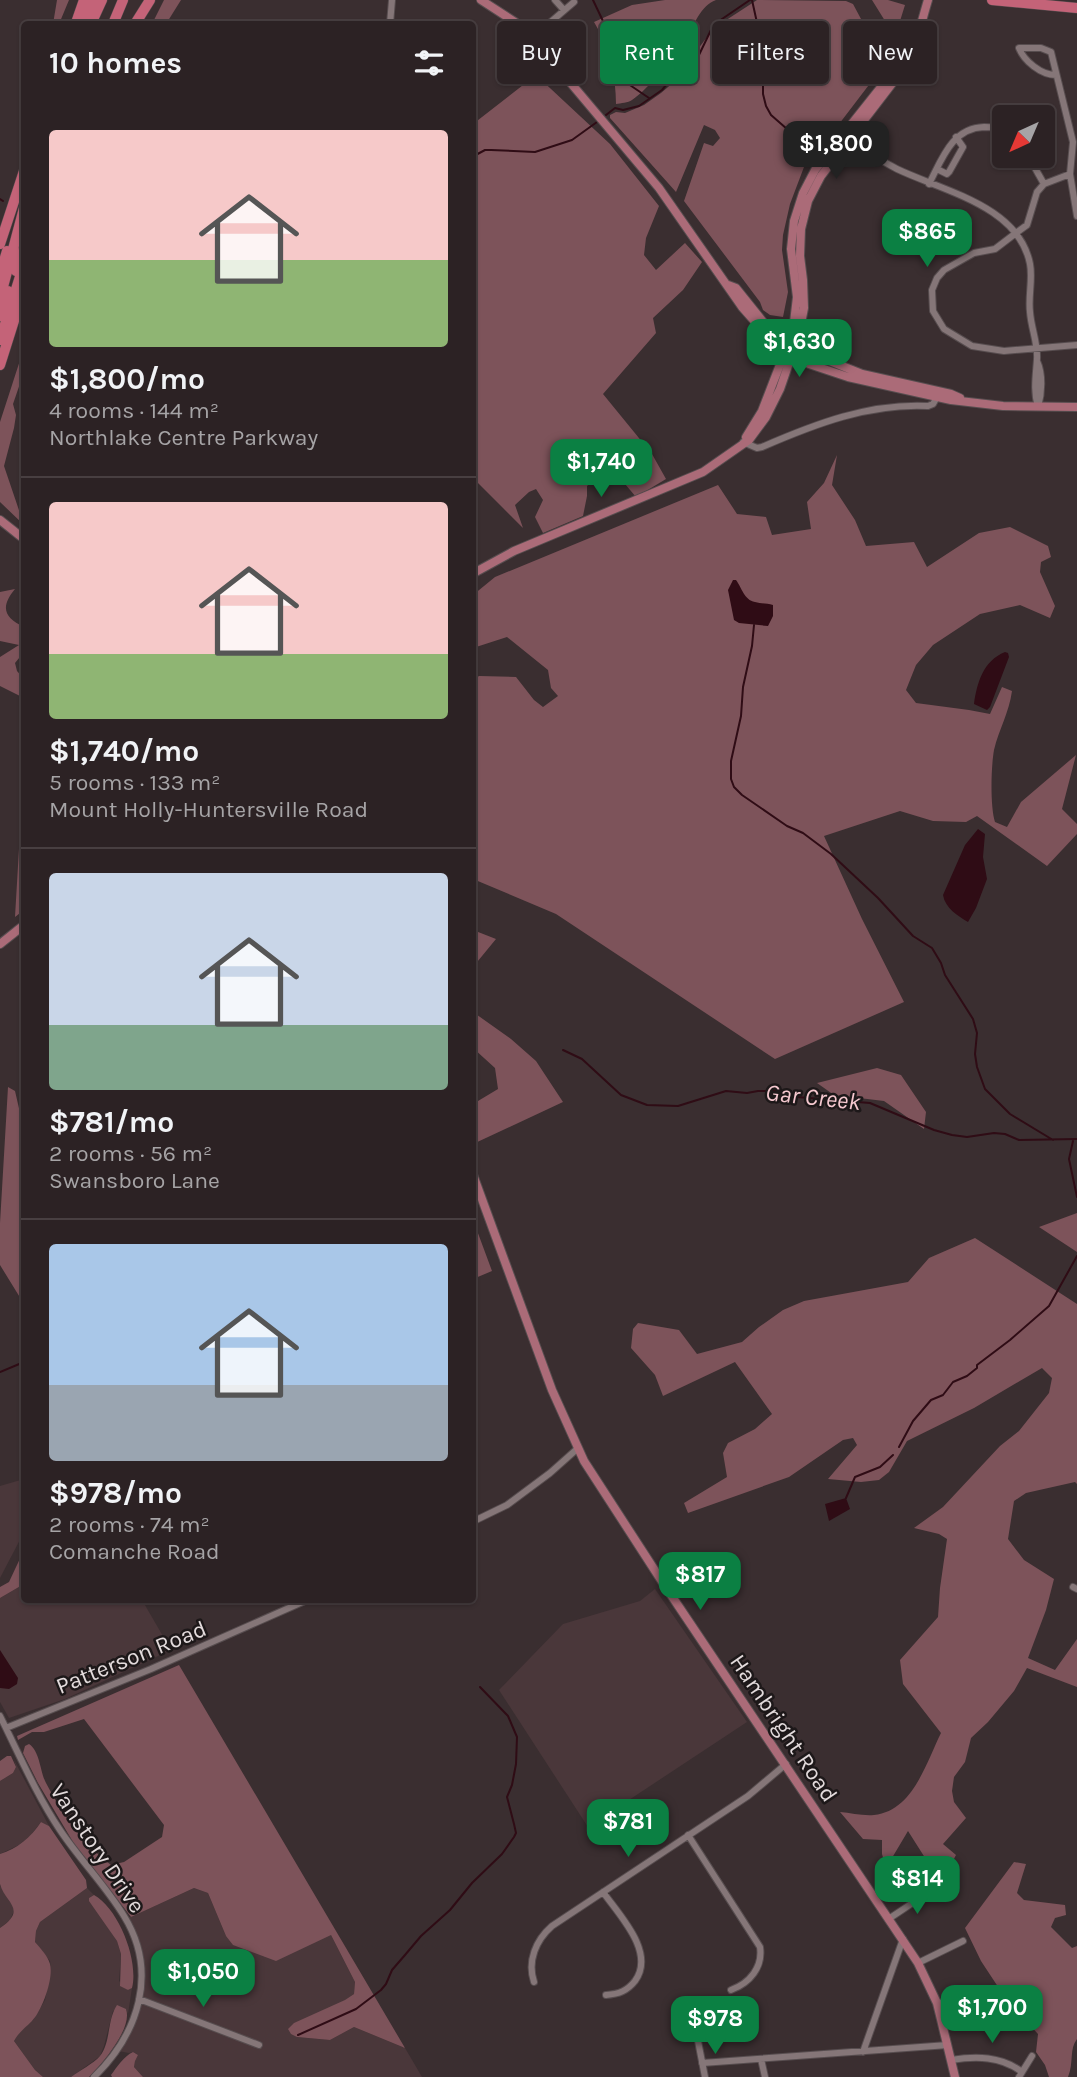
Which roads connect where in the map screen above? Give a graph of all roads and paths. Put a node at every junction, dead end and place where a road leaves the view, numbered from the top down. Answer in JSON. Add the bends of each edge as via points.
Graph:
{"nodes":[{"id":1,"x":84,"y":0,"type":"edge"},
{"id":2,"x":93,"y":0,"type":"edge"},
{"id":3,"x":102,"y":0,"type":"edge"},
{"id":4,"x":116,"y":0,"type":"edge"},
{"id":5,"x":123,"y":0,"type":"edge"},
{"id":6,"x":150,"y":0,"type":"edge"},
{"id":7,"x":392,"y":0,"type":"edge"},
{"id":8,"x":481,"y":0,"type":"edge"},
{"id":9,"x":555,"y":0,"type":"edge"},
{"id":10,"x":992,"y":0,"type":"edge"},
{"id":11,"x":574,"y":2,"type":"dead end"},
{"id":12,"x":927,"y":2,"type":"edge"},
{"id":13,"x":1077,"y":8,"type":"edge"},
{"id":14,"x":564,"y":10,"type":"junction"},
{"id":15,"x":76,"y":21,"type":"edge"},
{"id":16,"x":83,"y":21,"type":"edge"},
{"id":17,"x":92,"y":21,"type":"edge"},
{"id":18,"x":107,"y":21,"type":"edge"},
{"id":19,"x":114,"y":21,"type":"edge"},
{"id":20,"x":137,"y":21,"type":"edge"},
{"id":21,"x":390,"y":21,"type":"edge"},
{"id":22,"x":513,"y":21,"type":"edge"},
{"id":23,"x":551,"y":21,"type":"edge"},
{"id":24,"x":1056,"y":75,"type":"junction"},
{"id":25,"x":571,"y":84,"type":"edge"},
{"id":26,"x":992,"y":128,"type":"edge"},
{"id":27,"x":848,"y":135,"type":"junction"},
{"id":28,"x":956,"y":137,"type":"junction"},
{"id":29,"x":1035,"y":168,"type":"edge"},
{"id":30,"x":937,"y":169,"type":"junction"},
{"id":31,"x":1070,"y":174,"type":"junction"},
{"id":32,"x":21,"y":180,"type":"edge"},
{"id":33,"x":929,"y":184,"type":"junction"},
{"id":34,"x":1044,"y":184,"type":"junction"},
{"id":35,"x":1077,"y":216,"type":"edge"},
{"id":36,"x":21,"y":222,"type":"edge"},
{"id":37,"x":21,"y":227,"type":"edge"},
{"id":38,"x":1017,"y":233,"type":"junction"},
{"id":39,"x":0,"y":244,"type":"edge"},
{"id":40,"x":17,"y":252,"type":"edge"},
{"id":41,"x":13,"y":272,"type":"edge"},
{"id":42,"x":728,"y":285,"type":"junction"},
{"id":43,"x":0,"y":298,"type":"edge"},
{"id":44,"x":21,"y":298,"type":"edge"},
{"id":45,"x":0,"y":316,"type":"edge"},
{"id":46,"x":795,"y":318,"type":"junction"},
{"id":47,"x":764,"y":323,"type":"junction"},
{"id":48,"x":0,"y":340,"type":"edge"},
{"id":49,"x":1077,"y":345,"type":"edge"},
{"id":50,"x":1036,"y":346,"type":"junction"},
{"id":51,"x":790,"y":349,"type":"junction"},
{"id":52,"x":0,"y":365,"type":"edge"},
{"id":53,"x":937,"y":397,"type":"junction"},
{"id":54,"x":963,"y":400,"type":"junction"},
{"id":55,"x":1038,"y":407,"type":"junction"},
{"id":56,"x":1077,"y":407,"type":"edge"},
{"id":57,"x":743,"y":442,"type":"junction"},
{"id":58,"x":0,"y":520,"type":"edge"},
{"id":59,"x":21,"y":537,"type":"edge"},
{"id":60,"x":476,"y":572,"type":"edge"},
{"id":61,"x":21,"y":927,"type":"edge"},
{"id":62,"x":0,"y":944,"type":"edge"},
{"id":63,"x":476,"y":1183,"type":"edge"},
{"id":64,"x":577,"y":1449,"type":"junction"},
{"id":65,"x":476,"y":1520,"type":"edge"},
{"id":66,"x":300,"y":1603,"type":"edge"},
{"id":67,"x":0,"y":1716,"type":"edge"},
{"id":68,"x":6,"y":1728,"type":"junction"},
{"id":69,"x":786,"y":1764,"type":"junction"},
{"id":70,"x":688,"y":1835,"type":"junction"},
{"id":71,"x":603,"y":1892,"type":"junction"},
{"id":72,"x":929,"y":1892,"type":"dead end"},
{"id":73,"x":890,"y":1919,"type":"junction"},
{"id":74,"x":903,"y":1939,"type":"junction"},
{"id":75,"x":963,"y":1941,"type":"dead end"},
{"id":76,"x":918,"y":1963,"type":"junction"},
{"id":77,"x":534,"y":1982,"type":"dead end"},
{"id":78,"x":731,"y":1990,"type":"dead end"},
{"id":79,"x":606,"y":1995,"type":"dead end"},
{"id":80,"x":999,"y":1998,"type":"dead end"},
{"id":81,"x":139,"y":1999,"type":"junction"},
{"id":82,"x":937,"y":2003,"type":"junction"},
{"id":83,"x":698,"y":2041,"type":"dead end"},
{"id":84,"x":259,"y":2045,"type":"dead end"},
{"id":85,"x":948,"y":2045,"type":"junction"},
{"id":86,"x":863,"y":2052,"type":"junction"},
{"id":87,"x":1032,"y":2056,"type":"dead end"},
{"id":88,"x":761,"y":2059,"type":"junction"},
{"id":89,"x":951,"y":2060,"type":"junction"},
{"id":90,"x":702,"y":2063,"type":"junction"},
{"id":91,"x":1021,"y":2075,"type":"edge"},
{"id":92,"x":94,"y":2077,"type":"edge"},
{"id":93,"x":705,"y":2077,"type":"edge"},
{"id":94,"x":765,"y":2077,"type":"edge"},
{"id":95,"x":955,"y":2077,"type":"edge"}],
"edges":[{"from":1,"to":15,"type":"highway"},
{"from":2,"to":16,"type":"highway"},
{"from":3,"to":17,"type":"highway"},
{"from":4,"to":18,"type":"highway"},
{"from":5,"to":19,"type":"highway"},
{"from":6,"to":20,"type":"highway"},
{"from":7,"to":21,"type":"street"},
{"from":8,"to":22,"type":"main road"},
{"from":9,"to":14,"type":"street"},
{"from":10,"to":13,"type":"highway"},
{"from":11,"to":14,"type":"street"},
{"from":12,"to":27,"type":"main road","via":[[904,68]]},
{"from":14,"to":23,"type":"street"},
{"from":24,"to":24,"type":"street","via":[[1051,52],[1018,48],[1047,75]]},
{"from":24,"to":31,"type":"street","via":[[1073,142]]},
{"from":25,"to":42,"type":"main road","via":[[659,188]]},
{"from":26,"to":28,"type":"street","via":[[979,127]]},
{"from":27,"to":33,"type":"street","via":[[879,160]]},
{"from":27,"to":46,"type":"main road","via":[[815,170],[798,205],[791,249]]},
{"from":27,"to":51,"type":"main road","via":[[814,189],[805,213],[800,244],[804,307]]},
{"from":28,"to":30,"type":"street"},
{"from":28,"to":30,"type":"street","via":[[963,147],[949,172]]},
{"from":29,"to":34,"type":"street"},
{"from":30,"to":33,"type":"street"},
{"from":31,"to":34,"type":"street"},
{"from":31,"to":35,"type":"street"},
{"from":32,"to":39,"type":"highway"},
{"from":33,"to":38,"type":"street","via":[[986,208]]},
{"from":34,"to":38,"type":"street","via":[[1027,225]]},
{"from":36,"to":40,"type":"highway"},
{"from":37,"to":40,"type":"highway"},
{"from":38,"to":50,"type":"street","via":[[1031,266],[1030,311]]},
{"from":38,"to":50,"type":"street","via":[[995,249],[974,253],[944,270],[932,290],[933,311],[944,330],[972,346],[1004,351]]},
{"from":40,"to":41,"type":"highway"},
{"from":40,"to":41,"type":"highway"},
{"from":41,"to":43,"type":"highway"},
{"from":41,"to":45,"type":"highway"},
{"from":41,"to":48,"type":"highway"},
{"from":42,"to":47,"type":"main road","via":[[736,288]]},
{"from":42,"to":51,"type":"main road","via":[[755,322]]},
{"from":44,"to":52,"type":"highway"},
{"from":46,"to":47,"type":"main road","via":[[782,331]]},
{"from":46,"to":51,"type":"main road"},
{"from":47,"to":51,"type":"main road"},
{"from":49,"to":50,"type":"street"},
{"from":50,"to":55,"type":"street"},
{"from":51,"to":53,"type":"main road","via":[[814,366]]},
{"from":51,"to":54,"type":"main road","via":[[862,374]]},
{"from":51,"to":57,"type":"main road"},
{"from":53,"to":54,"type":"main road"},
{"from":53,"to":57,"type":"street","via":[[928,406],[849,414],[762,447]]},
{"from":54,"to":55,"type":"main road"},
{"from":55,"to":56,"type":"main road"},
{"from":57,"to":60,"type":"main road","via":[[704,471],[514,551]]},
{"from":58,"to":59,"type":"main road"},
{"from":61,"to":62,"type":"main road"},
{"from":63,"to":64,"type":"main road","name":"Hambright Road"},
{"from":64,"to":65,"type":"street","via":[[516,1499]]},
{"from":64,"to":69,"type":"main road","name":"Hambright Road"},
{"from":66,"to":68,"type":"street","name":"Patterson Road"},
{"from":67,"to":68,"type":"street","name":"Vanstory Drive"},
{"from":68,"to":81,"type":"street","name":"Vanstory Drive","via":[[55,1823],[129,1926],[141,1966]]},
{"from":69,"to":70,"type":"street","via":[[748,1796]]},
{"from":69,"to":73,"type":"main road","name":"Hambright Road"},
{"from":70,"to":71,"type":"street"},
{"from":70,"to":78,"type":"street","via":[[760,1947],[754,1974]]},
{"from":71,"to":77,"type":"street","via":[[543,1936],[532,1961]]},
{"from":71,"to":79,"type":"street","via":[[636,1940],[642,1959],[641,1970],[630,1986]]},
{"from":72,"to":73,"type":"street"},
{"from":73,"to":74,"type":"main road","name":"Hambright Road"},
{"from":74,"to":76,"type":"main road","name":"Hambright Road"},
{"from":74,"to":86,"type":"street"},
{"from":75,"to":76,"type":"street"},
{"from":76,"to":82,"type":"main road","name":"Hambright Road"},
{"from":80,"to":82,"type":"street"},
{"from":81,"to":84,"type":"street"},
{"from":81,"to":92,"type":"street","name":"Vanstory Drive","via":[[126,2038]]},
{"from":82,"to":85,"type":"main road","name":"Hambright Road"},
{"from":83,"to":90,"type":"street"},
{"from":85,"to":86,"type":"street"},
{"from":85,"to":89,"type":"main road","name":"Hambright Road"},
{"from":86,"to":88,"type":"street"},
{"from":87,"to":91,"type":"street"},
{"from":88,"to":90,"type":"street"},
{"from":88,"to":94,"type":"street"},
{"from":89,"to":91,"type":"street","via":[[991,2059],[1007,2063]]},
{"from":89,"to":95,"type":"main road","name":"Hambright Road"},
{"from":90,"to":93,"type":"street"}]}
